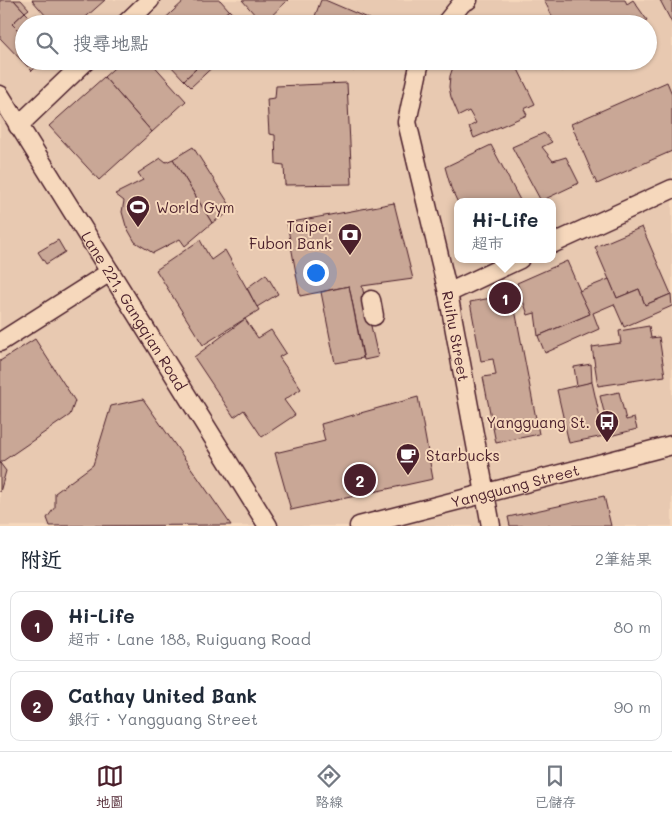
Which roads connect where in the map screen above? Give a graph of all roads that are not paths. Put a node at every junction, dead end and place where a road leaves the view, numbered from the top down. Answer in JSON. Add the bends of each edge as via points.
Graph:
{"nodes":[{"id":1,"x":150,"y":0,"type":"edge"},
{"id":2,"x":468,"y":0,"type":"edge"},
{"id":3,"x":134,"y":15,"type":"edge"},
{"id":4,"x":452,"y":15,"type":"edge"},
{"id":5,"x":77,"y":70,"type":"edge"},
{"id":6,"x":418,"y":70,"type":"edge"},
{"id":7,"x":0,"y":95,"type":"edge"},
{"id":8,"x":18,"y":126,"type":"junction"},
{"id":9,"x":672,"y":189,"type":"edge"},
{"id":10,"x":556,"y":242,"type":"edge"},
{"id":11,"x":512,"y":263,"type":"edge"},
{"id":12,"x":110,"y":272,"type":"junction"},
{"id":13,"x":448,"y":293,"type":"junction"},
{"id":14,"x":0,"y":342,"type":"edge"},
{"id":15,"x":672,"y":445,"type":"edge"},
{"id":16,"x":485,"y":493,"type":"junction"},
{"id":17,"x":268,"y":526,"type":"edge"},
{"id":18,"x":359,"y":526,"type":"edge"},
{"id":19,"x":490,"y":526,"type":"edge"}],
"edges":[{"from":1,"to":3,"type":"street"},
{"from":2,"to":4,"type":"street"},
{"from":5,"to":8,"type":"street"},
{"from":6,"to":13,"type":"street","name":"Ruihu Street","via":[[407,122]]},
{"from":7,"to":8,"type":"street","name":"Lane 221, Gangqian Road"},
{"from":8,"to":12,"type":"street","name":"Lane 221, Gangqian Road"},
{"from":9,"to":10,"type":"street"},
{"from":11,"to":13,"type":"street"},
{"from":12,"to":14,"type":"street"},
{"from":12,"to":17,"type":"street","name":"Lane 221, Gangqian Road"},
{"from":13,"to":16,"type":"street","name":"Ruihu Street"},
{"from":15,"to":16,"type":"street","name":"Yangguang Street"},
{"from":16,"to":18,"type":"street","name":"Yangguang Street"},
{"from":16,"to":19,"type":"street","name":"Ruihu Street"}]}
